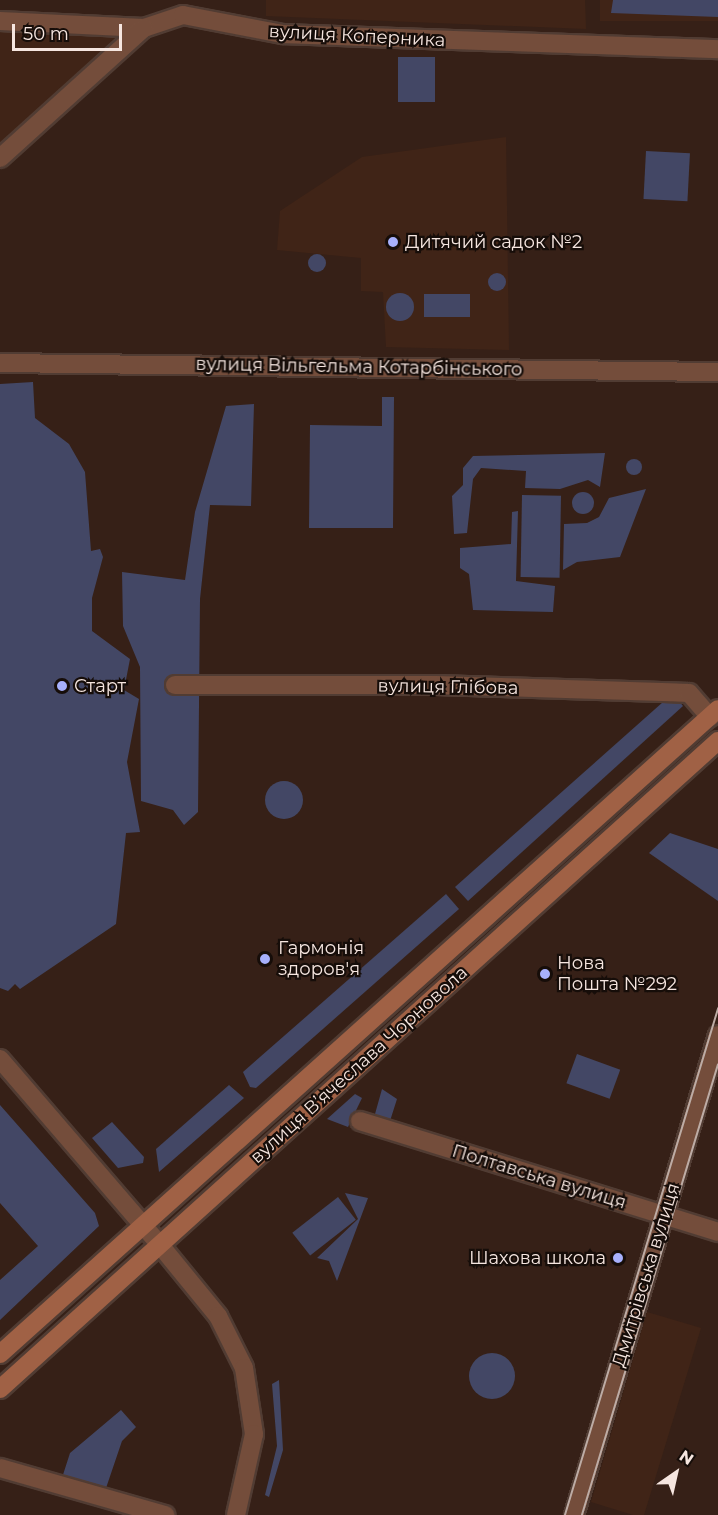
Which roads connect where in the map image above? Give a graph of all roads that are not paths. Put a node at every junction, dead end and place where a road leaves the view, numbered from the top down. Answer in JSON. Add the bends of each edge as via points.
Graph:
{"nodes":[{"id":1,"x":186,"y":7,"type":"edge"},
{"id":2,"x":0,"y":21,"type":"edge"},
{"id":3,"x":144,"y":28,"type":"junction"},
{"id":4,"x":718,"y":49,"type":"edge"},
{"id":5,"x":0,"y":158,"type":"edge"},
{"id":6,"x":0,"y":363,"type":"edge"},
{"id":7,"x":718,"y":372,"type":"edge"},
{"id":8,"x":175,"y":685,"type":"dead end"},
{"id":9,"x":714,"y":713,"type":"edge"},
{"id":10,"x":718,"y":741,"type":"edge"},
{"id":11,"x":718,"y":1035,"type":"edge"},
{"id":12,"x":0,"y":1059,"type":"edge"},
{"id":13,"x":360,"y":1121,"type":"dead end"},
{"id":14,"x":665,"y":1215,"type":"junction"},
{"id":15,"x":143,"y":1225,"type":"junction"},
{"id":16,"x":718,"y":1232,"type":"edge"},
{"id":17,"x":160,"y":1245,"type":"junction"},
{"id":18,"x":0,"y":1354,"type":"edge"},
{"id":19,"x":0,"y":1389,"type":"edge"},
{"id":20,"x":0,"y":1468,"type":"edge"},
{"id":21,"x":165,"y":1515,"type":"edge"},
{"id":22,"x":236,"y":1515,"type":"edge"},
{"id":23,"x":574,"y":1515,"type":"edge"}],
"edges":[{"from":1,"to":3,"type":"street","name":"вулиця Коперника"},
{"from":1,"to":4,"type":"street","name":"вулиця Коперника","via":[[283,34]]},
{"from":2,"to":3,"type":"street","name":"вулиця Коперника"},
{"from":3,"to":5,"type":"street"},
{"from":6,"to":7,"type":"street","name":"вулиця Вільгельма Котарбінського"},
{"from":8,"to":9,"type":"street","name":"вулиця Глібова","via":[[436,685],[689,693]]},
{"from":9,"to":15,"type":"main road","name":"вулиця Вʼячеслава Чорновола"},
{"from":10,"to":17,"type":"main road","name":"вулиця Вʼячеслава Чорновола"},
{"from":11,"to":14,"type":"street","name":"Дмитрівська вулиця"},
{"from":12,"to":15,"type":"street"},
{"from":13,"to":14,"type":"street","name":"Полтавська вулиця"},
{"from":14,"to":16,"type":"street","name":"Полтавська вулиця"},
{"from":14,"to":23,"type":"street","name":"Дмитрівська вулиця"},
{"from":15,"to":17,"type":"street"},
{"from":15,"to":18,"type":"main road","name":"вулиця Вʼячеслава Чорновола"},
{"from":17,"to":19,"type":"main road","name":"вулиця Вʼячеслава Чорновола"},
{"from":17,"to":22,"type":"street","via":[[218,1316],[244,1368],[254,1434]]},
{"from":20,"to":21,"type":"street"}]}
